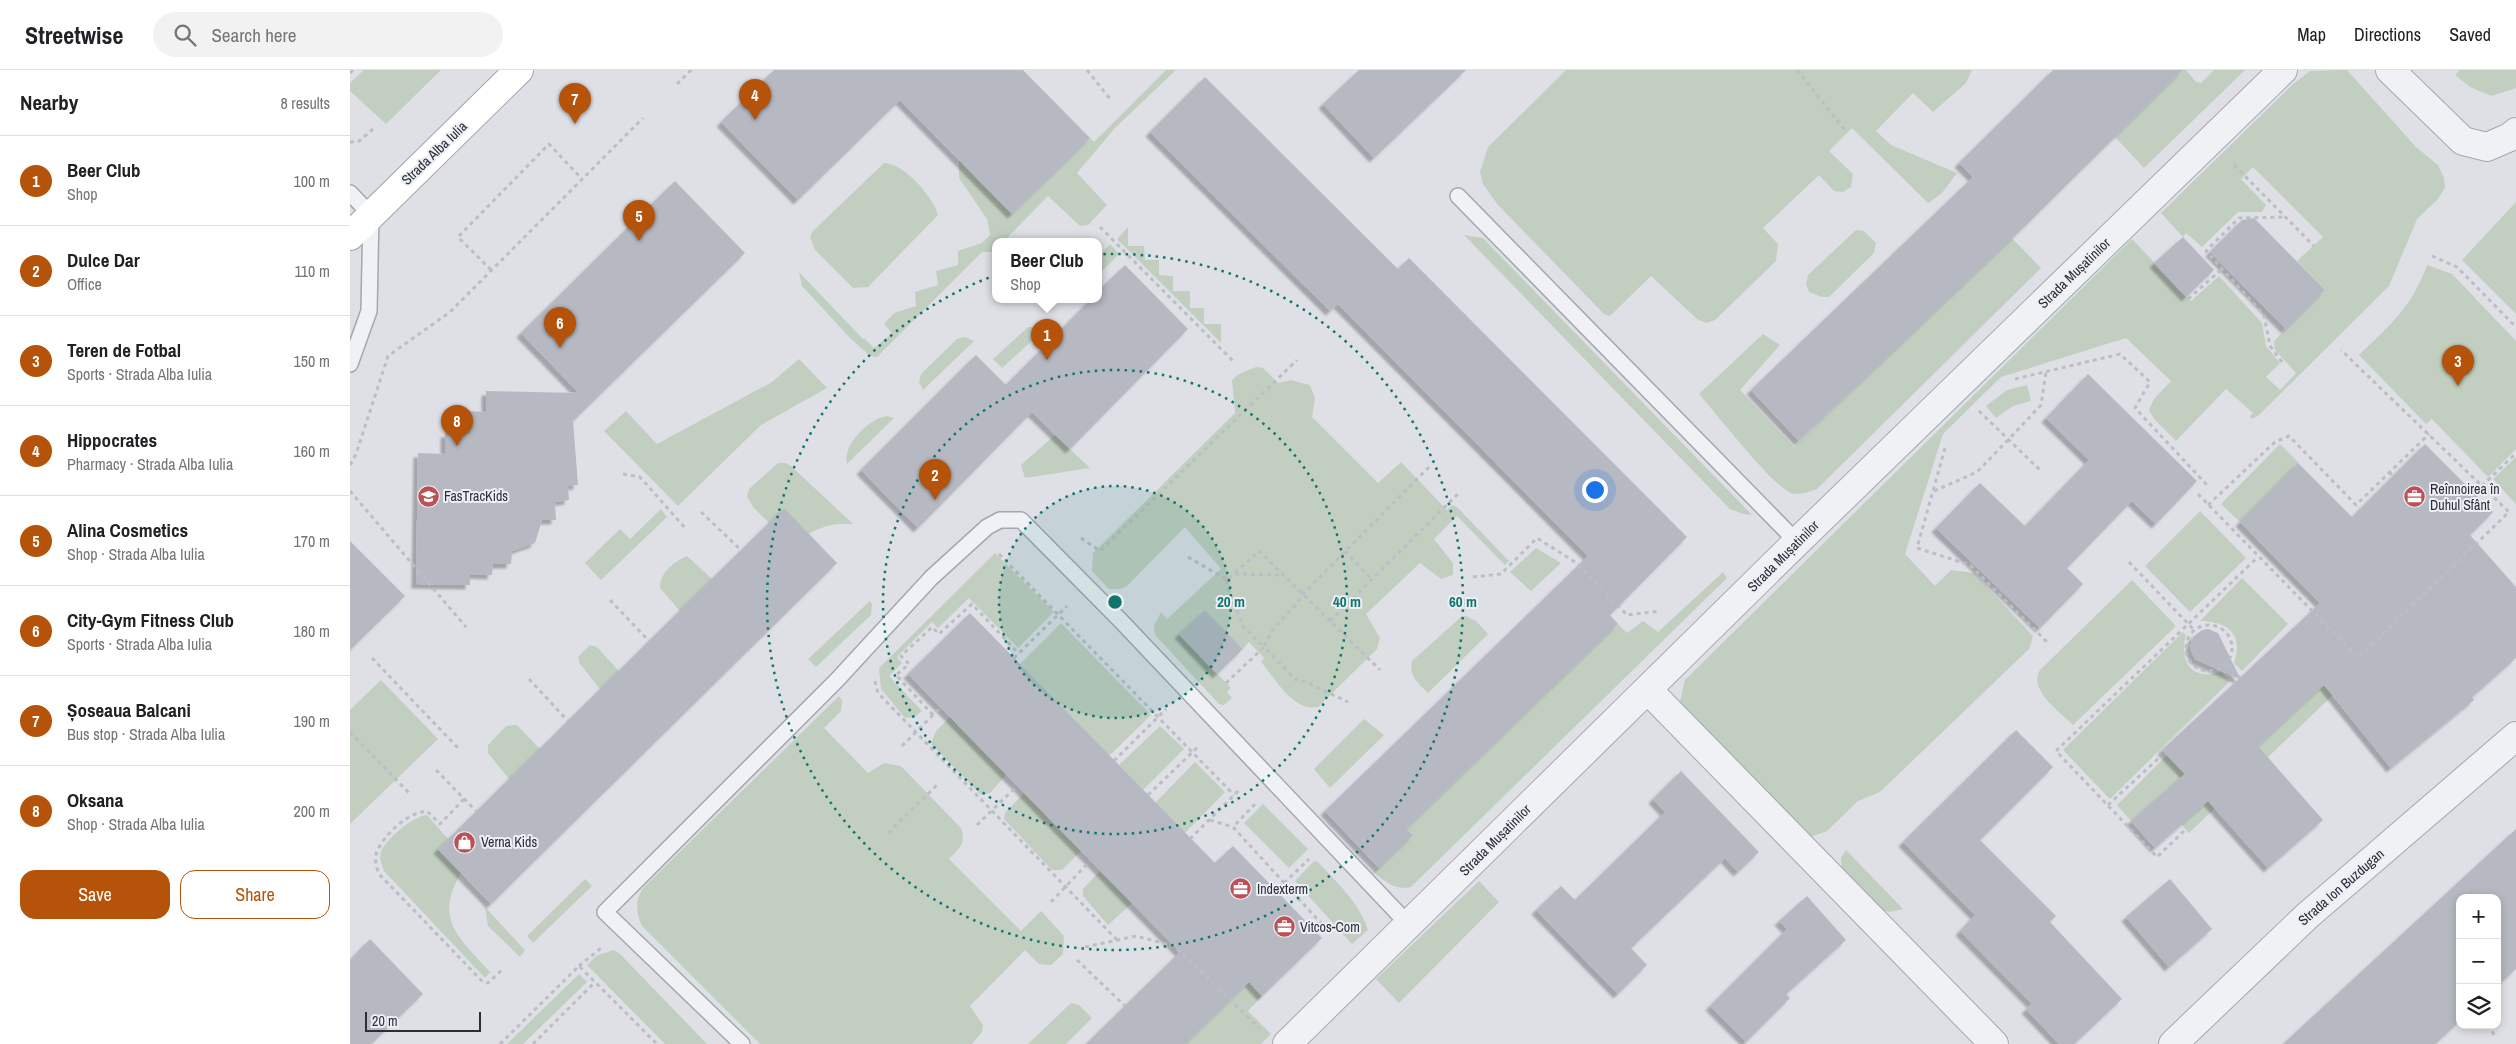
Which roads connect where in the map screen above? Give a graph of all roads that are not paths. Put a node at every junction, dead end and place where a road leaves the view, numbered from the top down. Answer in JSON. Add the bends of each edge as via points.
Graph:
{"nodes":[{"id":1,"x":519,"y":70,"type":"edge"},
{"id":2,"x":2283,"y":70,"type":"edge"},
{"id":3,"x":2390,"y":70,"type":"edge"},
{"id":4,"x":2516,"y":132,"type":"edge"},
{"id":5,"x":350,"y":193,"type":"edge"},
{"id":6,"x":1458,"y":196,"type":"dead end"},
{"id":7,"x":371,"y":215,"type":"junction"},
{"id":8,"x":350,"y":236,"type":"edge"},
{"id":9,"x":350,"y":364,"type":"edge"},
{"id":10,"x":1797,"y":542,"type":"junction"},
{"id":11,"x":1648,"y":690,"type":"junction"},
{"id":12,"x":2516,"y":736,"type":"edge"},
{"id":13,"x":1409,"y":924,"type":"junction"},
{"id":14,"x":742,"y":1044,"type":"edge"},
{"id":15,"x":1287,"y":1044,"type":"edge"},
{"id":16,"x":1994,"y":1044,"type":"edge"},
{"id":17,"x":2172,"y":1044,"type":"edge"}],
"edges":[{"from":1,"to":7,"type":"main road","name":"Strada Alba Iulia"},
{"from":2,"to":10,"type":"street","name":"Strada Mușatinilor"},
{"from":3,"to":4,"type":"street","via":[[2463,141],[2487,147]]},
{"from":5,"to":7,"type":"lane"},
{"from":6,"to":10,"type":"lane"},
{"from":7,"to":8,"type":"main road","name":"Strada Alba Iulia"},
{"from":7,"to":9,"type":"lane","via":[[369,311]]},
{"from":10,"to":11,"type":"street","name":"Strada Mușatinilor"},
{"from":11,"to":13,"type":"street","name":"Strada Mușatinilor"},
{"from":11,"to":16,"type":"street"},
{"from":12,"to":17,"type":"street","name":"Strada Ion Buzdugan","via":[[2307,916]]},
{"from":13,"to":14,"type":"lane","via":[[1021,520],[1000,520],[987,527],[930,578],[838,680],[605,912]]},
{"from":13,"to":15,"type":"street","name":"Strada Mușatinilor"}]}
